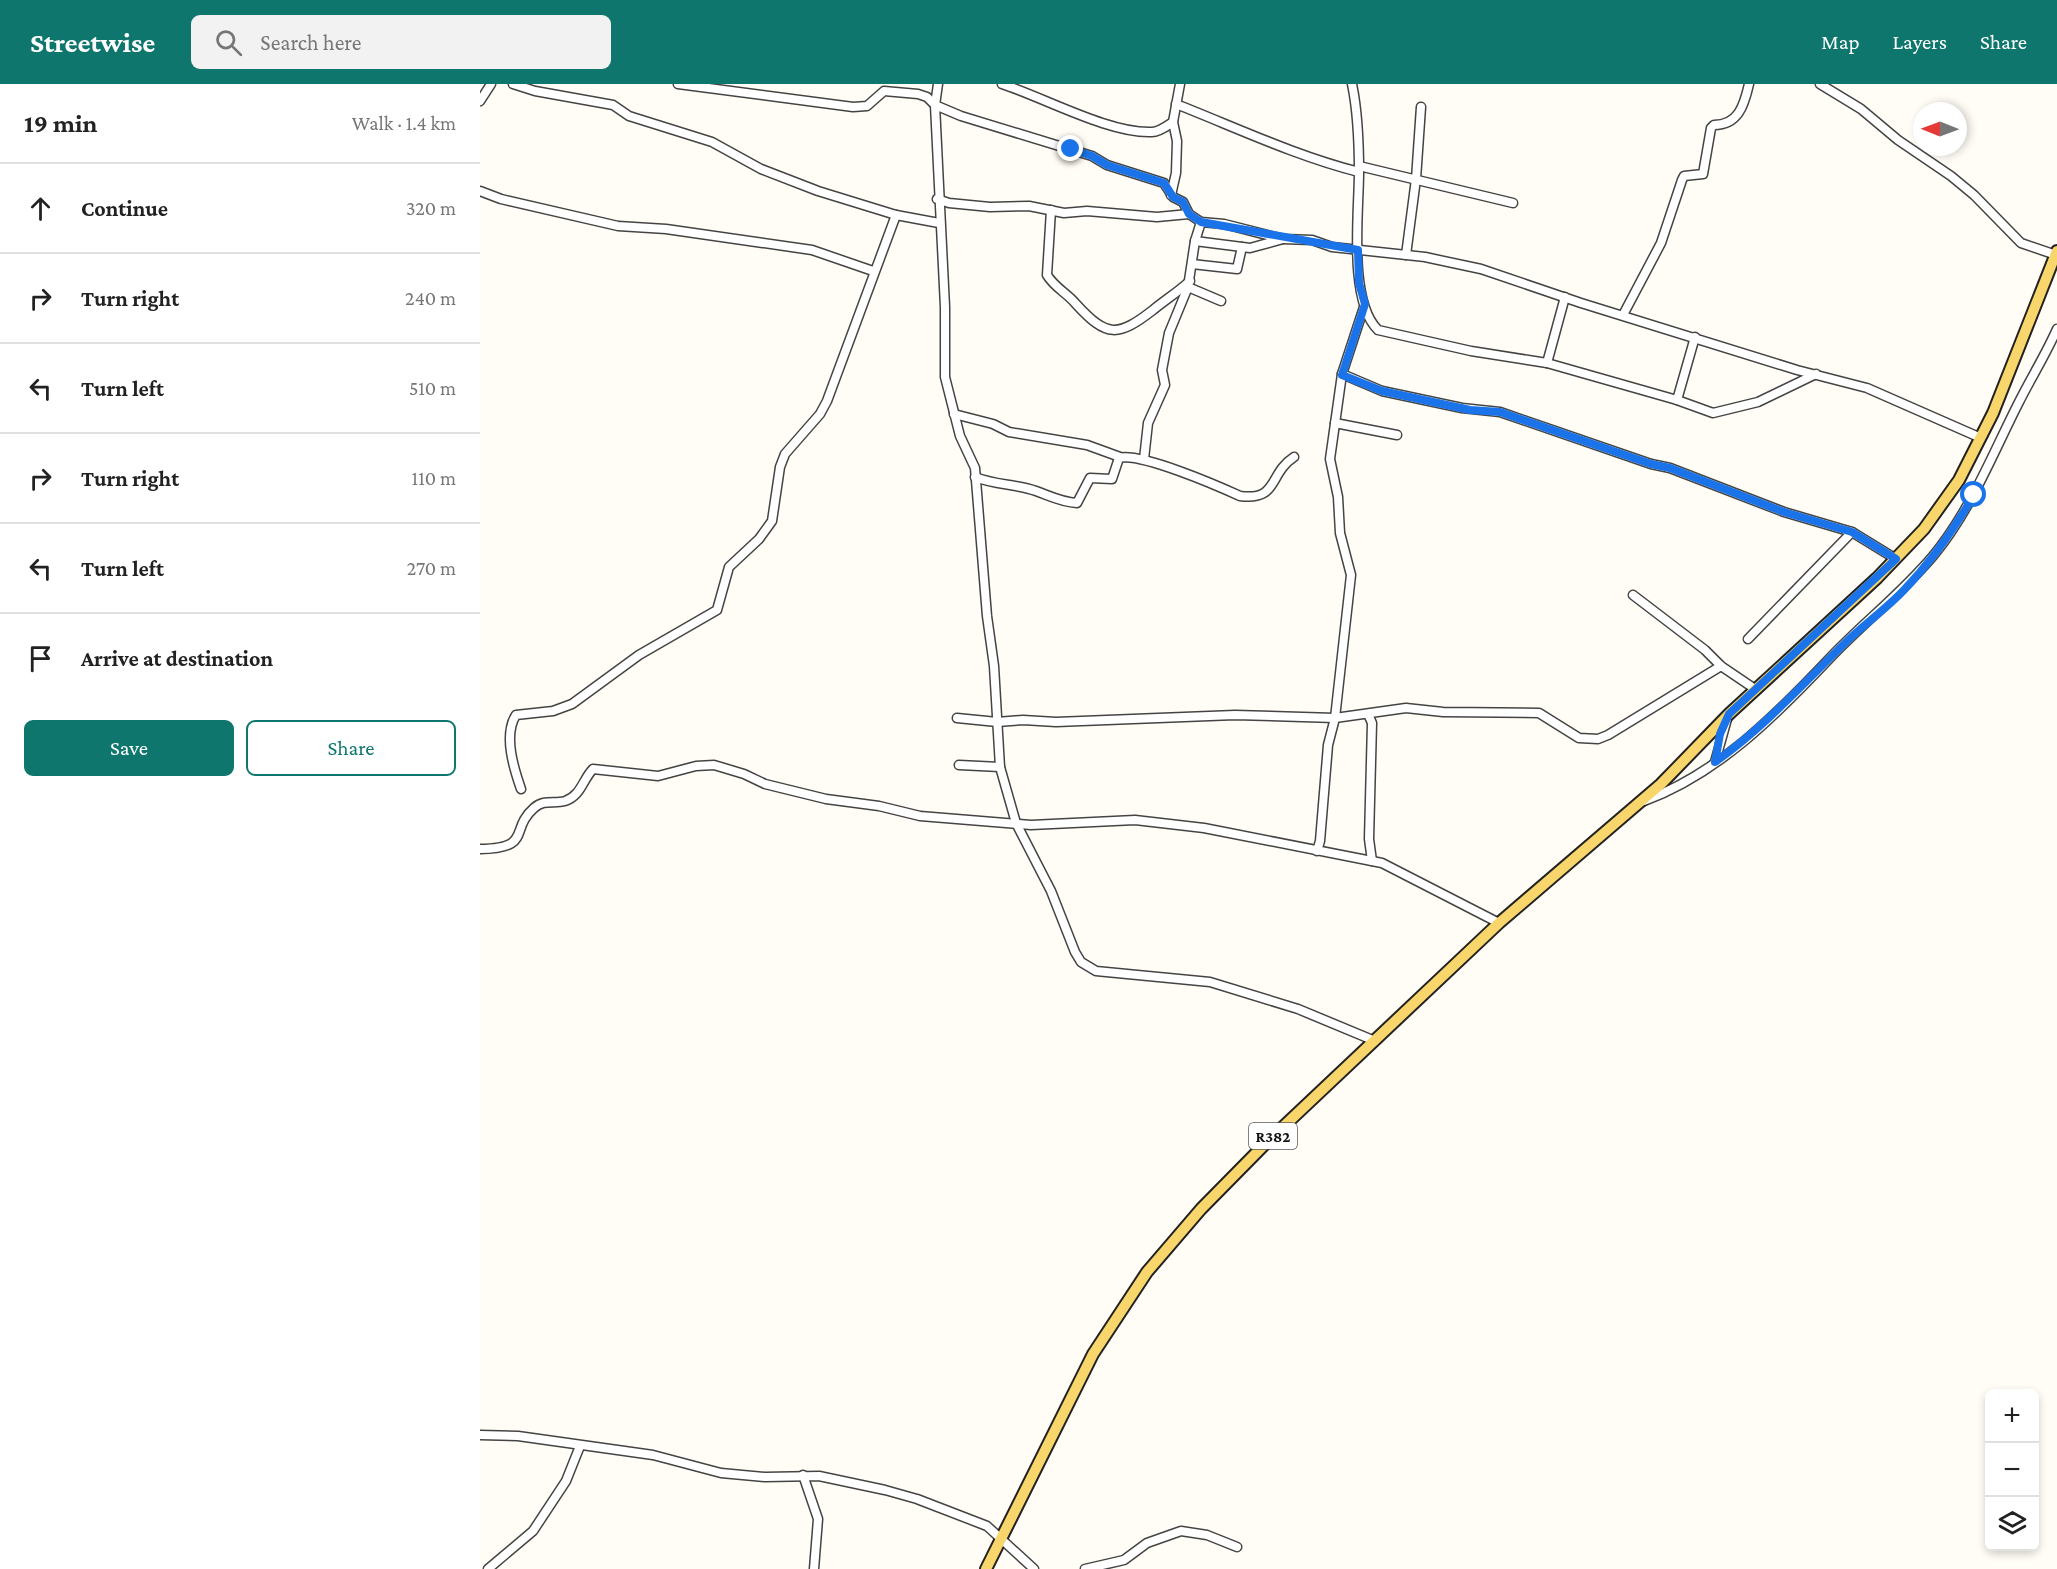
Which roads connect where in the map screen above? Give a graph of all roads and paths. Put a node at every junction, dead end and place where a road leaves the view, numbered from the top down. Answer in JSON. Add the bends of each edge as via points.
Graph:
{"nodes":[{"id":1,"x":491,"y":84,"type":"edge"},
{"id":2,"x":513,"y":84,"type":"edge"},
{"id":3,"x":678,"y":84,"type":"edge"},
{"id":4,"x":938,"y":84,"type":"edge"},
{"id":5,"x":1002,"y":84,"type":"edge"},
{"id":6,"x":1180,"y":84,"type":"edge"},
{"id":7,"x":1352,"y":84,"type":"edge"},
{"id":8,"x":1749,"y":84,"type":"edge"},
{"id":9,"x":1820,"y":84,"type":"edge"},
{"id":10,"x":480,"y":101,"type":"edge"},
{"id":11,"x":1176,"y":104,"type":"junction"},
{"id":12,"x":935,"y":105,"type":"junction"},
{"id":13,"x":1421,"y":107,"type":"dead end"},
{"id":14,"x":1173,"y":122,"type":"junction"},
{"id":15,"x":1359,"y":169,"type":"junction"},
{"id":16,"x":1416,"y":179,"type":"junction"},
{"id":17,"x":480,"y":191,"type":"edge"},
{"id":18,"x":1171,"y":195,"type":"junction"},
{"id":19,"x":938,"y":199,"type":"junction"},
{"id":20,"x":1513,"y":203,"type":"dead end"},
{"id":21,"x":1051,"y":210,"type":"junction"},
{"id":22,"x":1189,"y":214,"type":"junction"},
{"id":23,"x":896,"y":215,"type":"junction"},
{"id":24,"x":1201,"y":222,"type":"junction"},
{"id":25,"x":939,"y":223,"type":"junction"},
{"id":26,"x":1283,"y":239,"type":"junction"},
{"id":27,"x":1195,"y":241,"type":"junction"},
{"id":28,"x":1242,"y":247,"type":"junction"},
{"id":29,"x":1358,"y":250,"type":"junction"},
{"id":30,"x":2056,"y":253,"type":"edge"},
{"id":31,"x":1406,"y":255,"type":"junction"},
{"id":32,"x":1192,"y":264,"type":"junction"},
{"id":33,"x":873,"y":271,"type":"junction"},
{"id":34,"x":1189,"y":284,"type":"junction"},
{"id":35,"x":1565,"y":297,"type":"junction"},
{"id":36,"x":1221,"y":301,"type":"dead end"},
{"id":37,"x":1365,"y":304,"type":"junction"},
{"id":38,"x":1623,"y":315,"type":"junction"},
{"id":39,"x":2057,"y":330,"type":"edge"},
{"id":40,"x":1695,"y":337,"type":"junction"},
{"id":41,"x":1547,"y":363,"type":"junction"},
{"id":42,"x":1816,"y":374,"type":"junction"},
{"id":43,"x":1342,"y":375,"type":"junction"},
{"id":44,"x":1677,"y":400,"type":"junction"},
{"id":45,"x":954,"y":414,"type":"junction"},
{"id":46,"x":1335,"y":423,"type":"junction"},
{"id":47,"x":1397,"y":435,"type":"dead end"},
{"id":48,"x":1981,"y":438,"type":"junction"},
{"id":49,"x":1120,"y":457,"type":"junction"},
{"id":50,"x":1294,"y":457,"type":"dead end"},
{"id":51,"x":1144,"y":459,"type":"junction"},
{"id":52,"x":975,"y":477,"type":"junction"},
{"id":53,"x":1852,"y":532,"type":"junction"},
{"id":54,"x":1896,"y":559,"type":"junction"},
{"id":55,"x":1634,"y":595,"type":"dead end"},
{"id":56,"x":1748,"y":639,"type":"dead end"},
{"id":57,"x":1721,"y":666,"type":"junction"},
{"id":58,"x":1755,"y":689,"type":"junction"},
{"id":59,"x":1368,"y":714,"type":"junction"},
{"id":60,"x":1729,"y":714,"type":"junction"},
{"id":61,"x":957,"y":718,"type":"dead end"},
{"id":62,"x":1335,"y":718,"type":"junction"},
{"id":63,"x":997,"y":722,"type":"junction"},
{"id":64,"x":1715,"y":762,"type":"junction"},
{"id":65,"x":960,"y":765,"type":"dead end"},
{"id":66,"x":1000,"y":767,"type":"junction"},
{"id":67,"x":521,"y":789,"type":"dead end"},
{"id":68,"x":1640,"y":802,"type":"junction"},
{"id":69,"x":1016,"y":823,"type":"junction"},
{"id":70,"x":480,"y":849,"type":"edge"},
{"id":71,"x":1317,"y":851,"type":"junction"},
{"id":72,"x":1372,"y":861,"type":"junction"},
{"id":73,"x":1499,"y":923,"type":"junction"},
{"id":74,"x":1375,"y":1041,"type":"junction"},
{"id":75,"x":480,"y":1436,"type":"edge"},
{"id":76,"x":580,"y":1446,"type":"junction"},
{"id":77,"x":803,"y":1475,"type":"junction"},
{"id":78,"x":1001,"y":1538,"type":"junction"},
{"id":79,"x":1237,"y":1547,"type":"dead end"},
{"id":80,"x":488,"y":1569,"type":"edge"},
{"id":81,"x":814,"y":1569,"type":"edge"},
{"id":82,"x":986,"y":1569,"type":"edge"},
{"id":83,"x":1034,"y":1569,"type":"edge"},
{"id":84,"x":1085,"y":1569,"type":"edge"}],
"edges":[{"from":1,"to":10,"type":"street"},
{"from":2,"to":23,"type":"street","via":[[613,105],[629,116],[712,142],[770,173]]},
{"from":3,"to":12,"type":"street","via":[[853,107],[867,106],[884,92],[918,94]]},
{"from":4,"to":12,"type":"street"},
{"from":5,"to":14,"type":"street","via":[[1108,126],[1152,132]]},
{"from":6,"to":11,"type":"street"},
{"from":7,"to":15,"type":"street"},
{"from":8,"to":38,"type":"street","via":[[1735,119],[1711,129],[1702,174],[1684,176],[1656,255]]},
{"from":9,"to":30,"type":"street","via":[[1861,109],[1959,182],[2021,243]]},
{"from":11,"to":14,"type":"street"},
{"from":11,"to":15,"type":"street","via":[[1237,126],[1274,146]]},
{"from":12,"to":18,"type":"street","via":[[1164,183]]},
{"from":12,"to":19,"type":"street"},
{"from":13,"to":16,"type":"street"},
{"from":14,"to":18,"type":"street","via":[[1177,141]]},
{"from":15,"to":16,"type":"street"},
{"from":15,"to":29,"type":"street"},
{"from":16,"to":20,"type":"street"},
{"from":16,"to":31,"type":"street"},
{"from":17,"to":33,"type":"street","via":[[618,226],[812,250]]},
{"from":18,"to":22,"type":"street","via":[[1183,202]]},
{"from":19,"to":21,"type":"street","via":[[953,204]]},
{"from":19,"to":25,"type":"street"},
{"from":21,"to":22,"type":"street","via":[[1157,217]]},
{"from":21,"to":34,"type":"street","via":[[1047,275],[1062,294],[1098,325],[1111,330],[1127,329]]},
{"from":22,"to":24,"type":"street"},
{"from":23,"to":25,"type":"street"},
{"from":23,"to":33,"type":"street"},
{"from":24,"to":26,"type":"street"},
{"from":24,"to":27,"type":"street"},
{"from":25,"to":45,"type":"street","via":[[945,307],[944,368]]},
{"from":26,"to":28,"type":"street","via":[[1253,248]]},
{"from":26,"to":29,"type":"street","via":[[1312,240],[1332,248]]},
{"from":27,"to":28,"type":"street"},
{"from":27,"to":32,"type":"street"},
{"from":28,"to":32,"type":"street","via":[[1237,269]]},
{"from":29,"to":31,"type":"street"},
{"from":29,"to":37,"type":"street","via":[[1359,283]]},
{"from":30,"to":48,"type":"main road","number":"R382"},
{"from":31,"to":35,"type":"street","via":[[1481,269]]},
{"from":32,"to":34,"type":"street"},
{"from":33,"to":67,"type":"street","via":[[863,309],[827,400],[820,414],[785,454],[770,526],[729,567],[717,610],[639,655],[572,704],[553,711],[516,715],[511,734],[513,762]]},
{"from":34,"to":36,"type":"street"},
{"from":34,"to":51,"type":"street","via":[[1169,333],[1161,370],[1165,385],[1148,423]]},
{"from":35,"to":38,"type":"street"},
{"from":35,"to":41,"type":"street"},
{"from":37,"to":41,"type":"street","via":[[1371,324],[1384,332]]},
{"from":37,"to":43,"type":"street"},
{"from":38,"to":40,"type":"street"},
{"from":39,"to":64,"type":"street","via":[[1974,495],[1934,555],[1905,589],[1852,636],[1786,704]]},
{"from":40,"to":42,"type":"street"},
{"from":40,"to":44,"type":"street"},
{"from":41,"to":44,"type":"street"},
{"from":42,"to":44,"type":"street","via":[[1758,402],[1718,413]]},
{"from":42,"to":48,"type":"street","via":[[1867,388]]},
{"from":43,"to":46,"type":"street"},
{"from":43,"to":53,"type":"street","via":[[1382,391],[1470,410],[1500,412],[1670,468],[1784,512]]},
{"from":45,"to":49,"type":"street","via":[[1009,432],[1088,445]]},
{"from":45,"to":52,"type":"street"},
{"from":46,"to":47,"type":"street"},
{"from":46,"to":62,"type":"street","via":[[1330,459],[1340,533],[1351,575]]},
{"from":48,"to":54,"type":"main road","number":"R382","via":[[1948,497]]},
{"from":49,"to":51,"type":"street"},
{"from":49,"to":52,"type":"street","via":[[1112,479],[1090,478],[1077,503]]},
{"from":50,"to":51,"type":"street","via":[[1280,467],[1269,491],[1249,498]]},
{"from":52,"to":63,"type":"street"},
{"from":53,"to":54,"type":"street"},
{"from":53,"to":56,"type":"street"},
{"from":54,"to":58,"type":"main road","number":"R382"},
{"from":55,"to":57,"type":"street"},
{"from":57,"to":58,"type":"street"},
{"from":57,"to":59,"type":"street","via":[[1598,739],[1572,735],[1536,713],[1406,708]]},
{"from":58,"to":60,"type":"main road","number":"R382"},
{"from":59,"to":62,"type":"street"},
{"from":59,"to":72,"type":"street","via":[[1372,723]]},
{"from":60,"to":64,"type":"street","via":[[1720,734]]},
{"from":60,"to":68,"type":"main road","number":"R382"},
{"from":61,"to":63,"type":"street"},
{"from":62,"to":63,"type":"street","via":[[1235,715]]},
{"from":62,"to":71,"type":"street","via":[[1328,745]]},
{"from":63,"to":66,"type":"street"},
{"from":64,"to":68,"type":"street","via":[[1683,785]]},
{"from":65,"to":66,"type":"street"},
{"from":66,"to":69,"type":"street"},
{"from":68,"to":73,"type":"main road","number":"R382"},
{"from":69,"to":70,"type":"street","via":[[920,816],[833,801],[765,784],[714,765],[657,776],[595,769],[574,796],[534,807],[517,840],[501,847]]},
{"from":69,"to":71,"type":"street","via":[[1150,820]]},
{"from":69,"to":74,"type":"street","via":[[1051,891],[1075,952],[1090,969],[1210,982],[1298,1009]]},
{"from":71,"to":72,"type":"street"},
{"from":72,"to":73,"type":"street"},
{"from":73,"to":74,"type":"main road","number":"R382"},
{"from":74,"to":78,"type":"main road","number":"R382","via":[[1267,1142],[1201,1209],[1147,1272],[1093,1354]]},
{"from":75,"to":76,"type":"street","via":[[518,1436]]},
{"from":76,"to":77,"type":"street","via":[[653,1455],[721,1473]]},
{"from":76,"to":80,"type":"street","via":[[566,1481],[533,1531]]},
{"from":77,"to":78,"type":"street","via":[[917,1499],[984,1525]]},
{"from":77,"to":81,"type":"street","via":[[818,1518]]},
{"from":78,"to":82,"type":"main road","number":"R382"},
{"from":78,"to":83,"type":"street"},
{"from":79,"to":84,"type":"street","via":[[1207,1535],[1180,1531],[1147,1543],[1125,1560]]}]}
